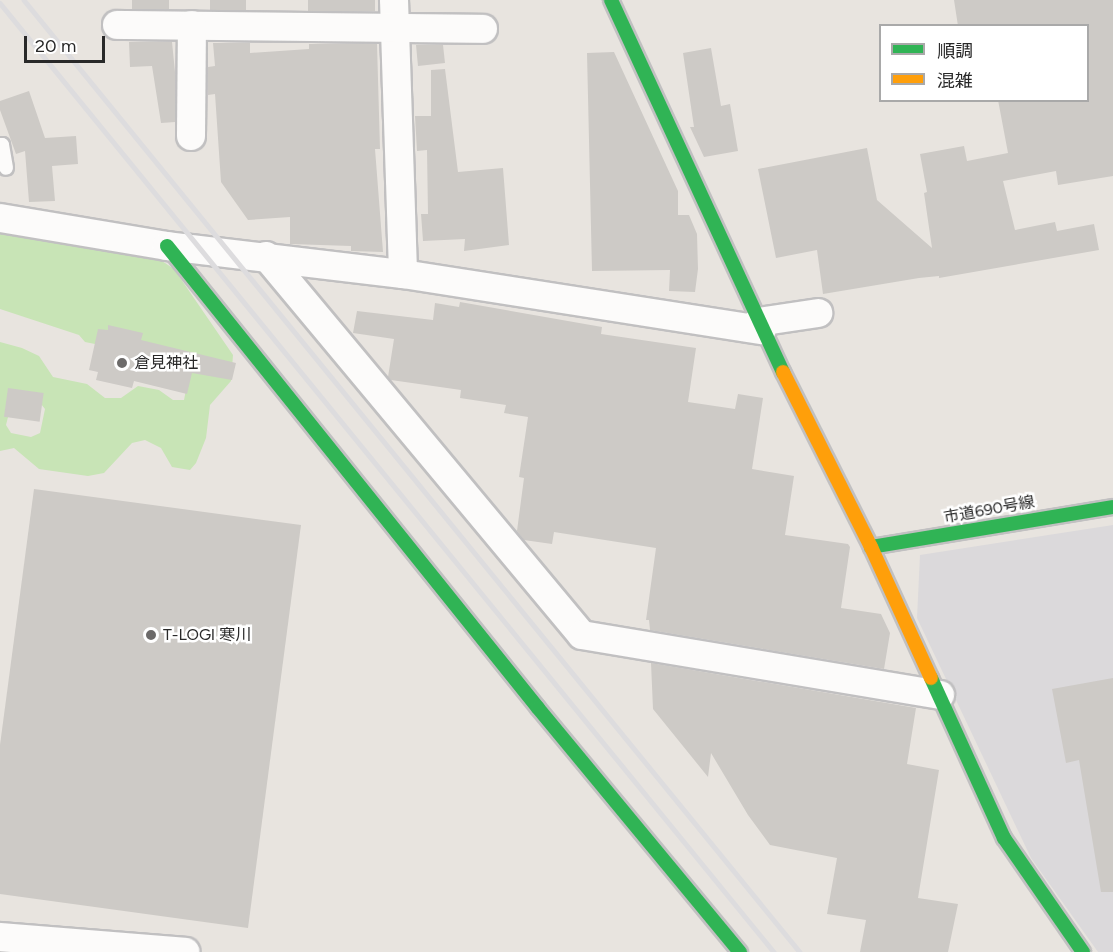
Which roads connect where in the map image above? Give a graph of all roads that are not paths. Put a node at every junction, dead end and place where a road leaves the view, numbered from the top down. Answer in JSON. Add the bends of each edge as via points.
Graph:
{"nodes":[{"id":1,"x":394,"y":0,"type":"edge"},
{"id":2,"x":611,"y":0,"type":"edge"},
{"id":3,"x":117,"y":25,"type":"dead end"},
{"id":4,"x":192,"y":26,"type":"junction"},
{"id":5,"x":395,"y":28,"type":"junction"},
{"id":6,"x":483,"y":29,"type":"dead end"},
{"id":7,"x":191,"y":136,"type":"dead end"},
{"id":8,"x":0,"y":145,"type":"edge"},
{"id":9,"x":6,"y":168,"type":"dead end"},
{"id":10,"x":0,"y":218,"type":"edge"},
{"id":11,"x":167,"y":246,"type":"junction"},
{"id":12,"x":266,"y":256,"type":"junction"},
{"id":13,"x":403,"y":274,"type":"junction"},
{"id":14,"x":818,"y":313,"type":"dead end"},
{"id":15,"x":760,"y":326,"type":"junction"},
{"id":16,"x":1113,"y":507,"type":"edge"},
{"id":17,"x":871,"y":547,"type":"junction"},
{"id":18,"x":940,"y":695,"type":"junction"},
{"id":19,"x":0,"y":937,"type":"edge"},
{"id":20,"x":185,"y":952,"type":"edge"},
{"id":21,"x":740,"y":952,"type":"edge"},
{"id":22,"x":1083,"y":952,"type":"edge"}],
"edges":[{"from":1,"to":5,"type":"street"},
{"from":2,"to":15,"type":"street"},
{"from":3,"to":4,"type":"street"},
{"from":4,"to":5,"type":"street"},
{"from":4,"to":7,"type":"street"},
{"from":5,"to":6,"type":"street"},
{"from":5,"to":13,"type":"street"},
{"from":8,"to":9,"type":"lane"},
{"from":10,"to":11,"type":"street"},
{"from":11,"to":12,"type":"street"},
{"from":11,"to":21,"type":"street"},
{"from":12,"to":13,"type":"street"},
{"from":12,"to":18,"type":"street","via":[[582,635]]},
{"from":13,"to":15,"type":"street"},
{"from":14,"to":15,"type":"street"},
{"from":15,"to":17,"type":"street"},
{"from":16,"to":17,"type":"street","name":"市道690号線"},
{"from":17,"to":18,"type":"street"},
{"from":18,"to":22,"type":"street","via":[[1004,838]]},
{"from":19,"to":20,"type":"street"}]}
